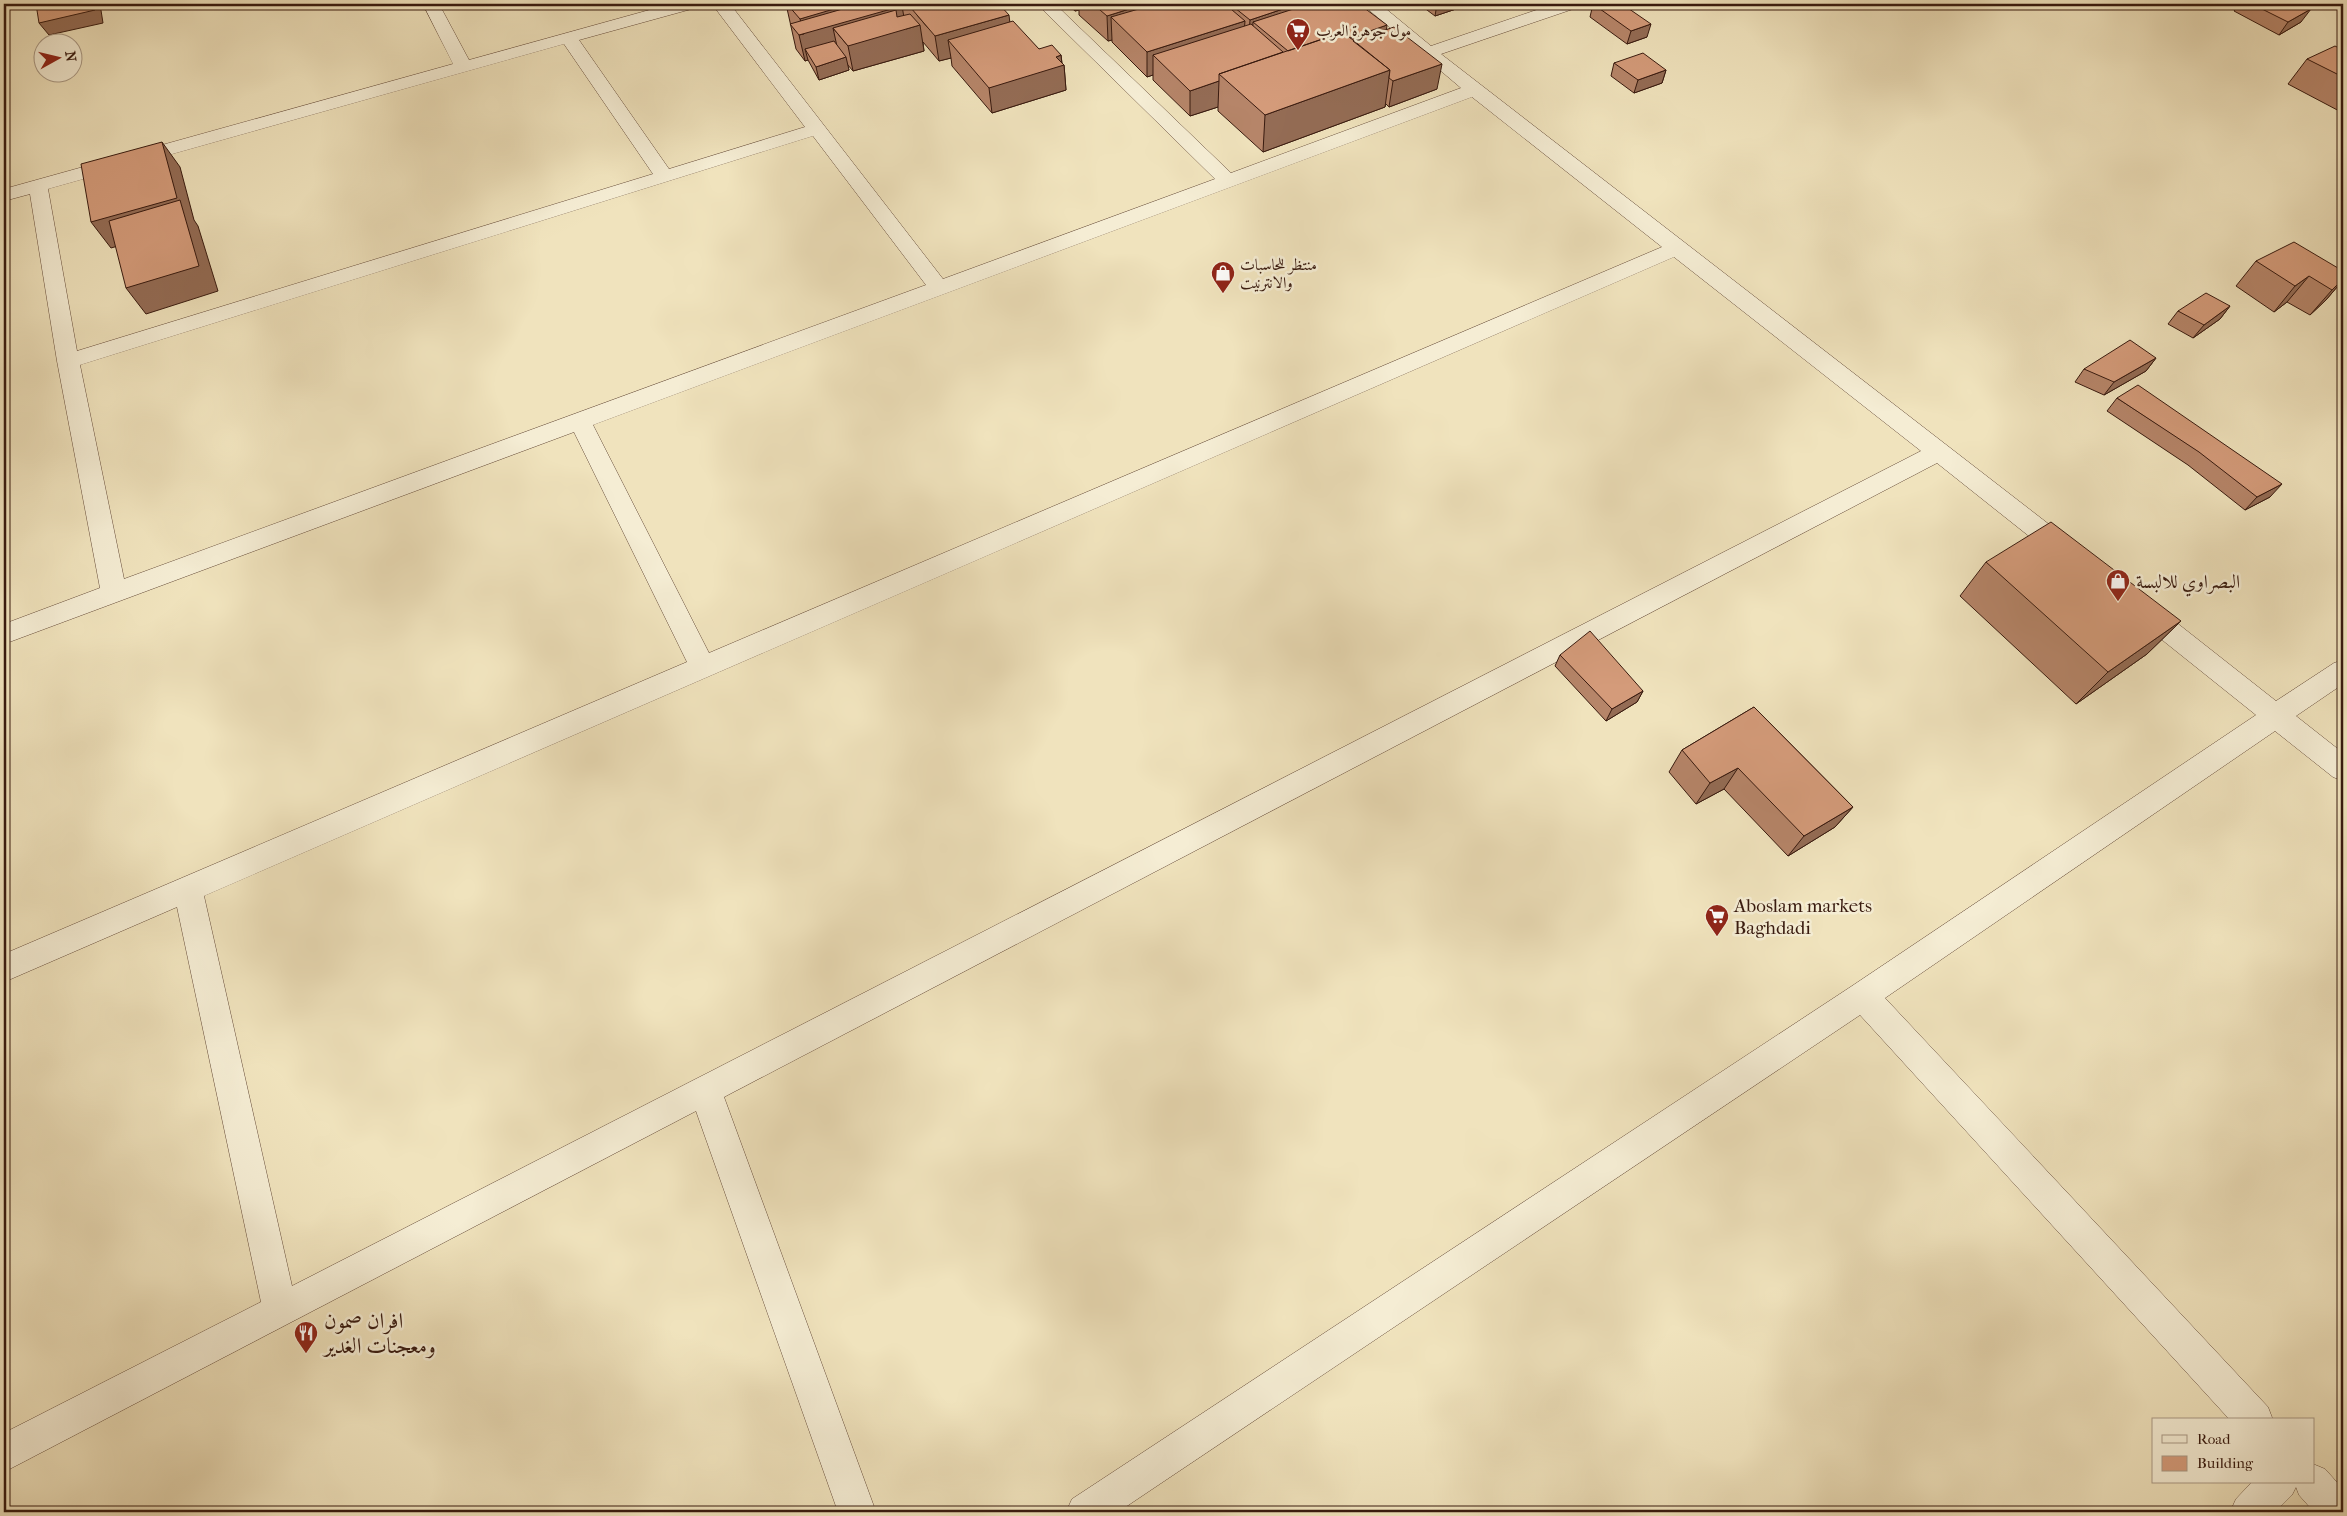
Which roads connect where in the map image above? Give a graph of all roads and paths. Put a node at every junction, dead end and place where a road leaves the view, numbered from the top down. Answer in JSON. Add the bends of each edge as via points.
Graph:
{"nodes":[{"id":1,"x":431,"y":4,"type":"edge"},
{"id":2,"x":689,"y":4,"type":"edge"},
{"id":3,"x":721,"y":4,"type":"edge"},
{"id":4,"x":1045,"y":4,"type":"edge"},
{"id":5,"x":1370,"y":4,"type":"edge"},
{"id":6,"x":1570,"y":4,"type":"edge"},
{"id":7,"x":569,"y":38,"type":"junction"},
{"id":8,"x":1430,"y":52,"type":"junction"},
{"id":9,"x":463,"y":66,"type":"junction"},
{"id":10,"x":1474,"y":90,"type":"junction"},
{"id":11,"x":817,"y":129,"type":"junction"},
{"id":12,"x":664,"y":176,"type":"junction"},
{"id":13,"x":1228,"y":181,"type":"junction"},
{"id":14,"x":38,"y":185,"type":"junction"},
{"id":15,"x":4,"y":195,"type":"edge"},
{"id":16,"x":1677,"y":248,"type":"junction"},
{"id":17,"x":938,"y":288,"type":"junction"},
{"id":18,"x":68,"y":361,"type":"junction"},
{"id":19,"x":580,"y":421,"type":"junction"},
{"id":20,"x":1939,"y":452,"type":"junction"},
{"id":21,"x":2087,"y":568,"type":"edge"},
{"id":22,"x":114,"y":593,"type":"junction"},
{"id":23,"x":2126,"y":598,"type":"edge"},
{"id":24,"x":4,"y":634,"type":"edge"},
{"id":25,"x":703,"y":667,"type":"junction"},
{"id":26,"x":2343,"y":670,"type":"edge"},
{"id":27,"x":2275,"y":714,"type":"junction"},
{"id":28,"x":2343,"y":769,"type":"edge"},
{"id":29,"x":188,"y":889,"type":"junction"},
{"id":30,"x":4,"y":968,"type":"edge"},
{"id":31,"x":1863,"y":996,"type":"junction"},
{"id":32,"x":705,"y":1090,"type":"junction"},
{"id":33,"x":280,"y":1310,"type":"junction"},
{"id":34,"x":2253,"y":1418,"type":"edge"},
{"id":35,"x":4,"y":1453,"type":"edge"},
{"id":36,"x":2277,"y":1484,"type":"edge"},
{"id":37,"x":2314,"y":1484,"type":"edge"},
{"id":38,"x":857,"y":1512,"type":"edge"},
{"id":39,"x":1085,"y":1512,"type":"edge"},
{"id":40,"x":2249,"y":1512,"type":"edge"},
{"id":41,"x":2339,"y":1512,"type":"edge"}],
"edges":[{"from":1,"to":9,"type":"street"},
{"from":2,"to":7,"type":"street"},
{"from":3,"to":11,"type":"street"},
{"from":4,"to":13,"type":"street"},
{"from":5,"to":8,"type":"street"},
{"from":6,"to":8,"type":"street"},
{"from":7,"to":9,"type":"street"},
{"from":7,"to":12,"type":"street"},
{"from":8,"to":10,"type":"street"},
{"from":9,"to":14,"type":"street"},
{"from":10,"to":13,"type":"street"},
{"from":10,"to":16,"type":"street"},
{"from":11,"to":12,"type":"street"},
{"from":11,"to":17,"type":"street"},
{"from":12,"to":18,"type":"street"},
{"from":13,"to":17,"type":"street"},
{"from":14,"to":15,"type":"street"},
{"from":14,"to":18,"type":"street"},
{"from":16,"to":20,"type":"street"},
{"from":16,"to":25,"type":"street"},
{"from":17,"to":19,"type":"street"},
{"from":18,"to":22,"type":"street"},
{"from":19,"to":22,"type":"street"},
{"from":19,"to":25,"type":"street"},
{"from":20,"to":21,"type":"street"},
{"from":20,"to":32,"type":"street"},
{"from":22,"to":24,"type":"street"},
{"from":23,"to":27,"type":"street"},
{"from":25,"to":29,"type":"street"},
{"from":26,"to":27,"type":"street"},
{"from":27,"to":28,"type":"street"},
{"from":27,"to":31,"type":"street"},
{"from":29,"to":30,"type":"street"},
{"from":29,"to":33,"type":"street"},
{"from":31,"to":34,"type":"street"},
{"from":31,"to":39,"type":"street"},
{"from":32,"to":33,"type":"street"},
{"from":32,"to":38,"type":"street"},
{"from":33,"to":35,"type":"street"},
{"from":36,"to":40,"type":"street"},
{"from":37,"to":41,"type":"street"}]}
